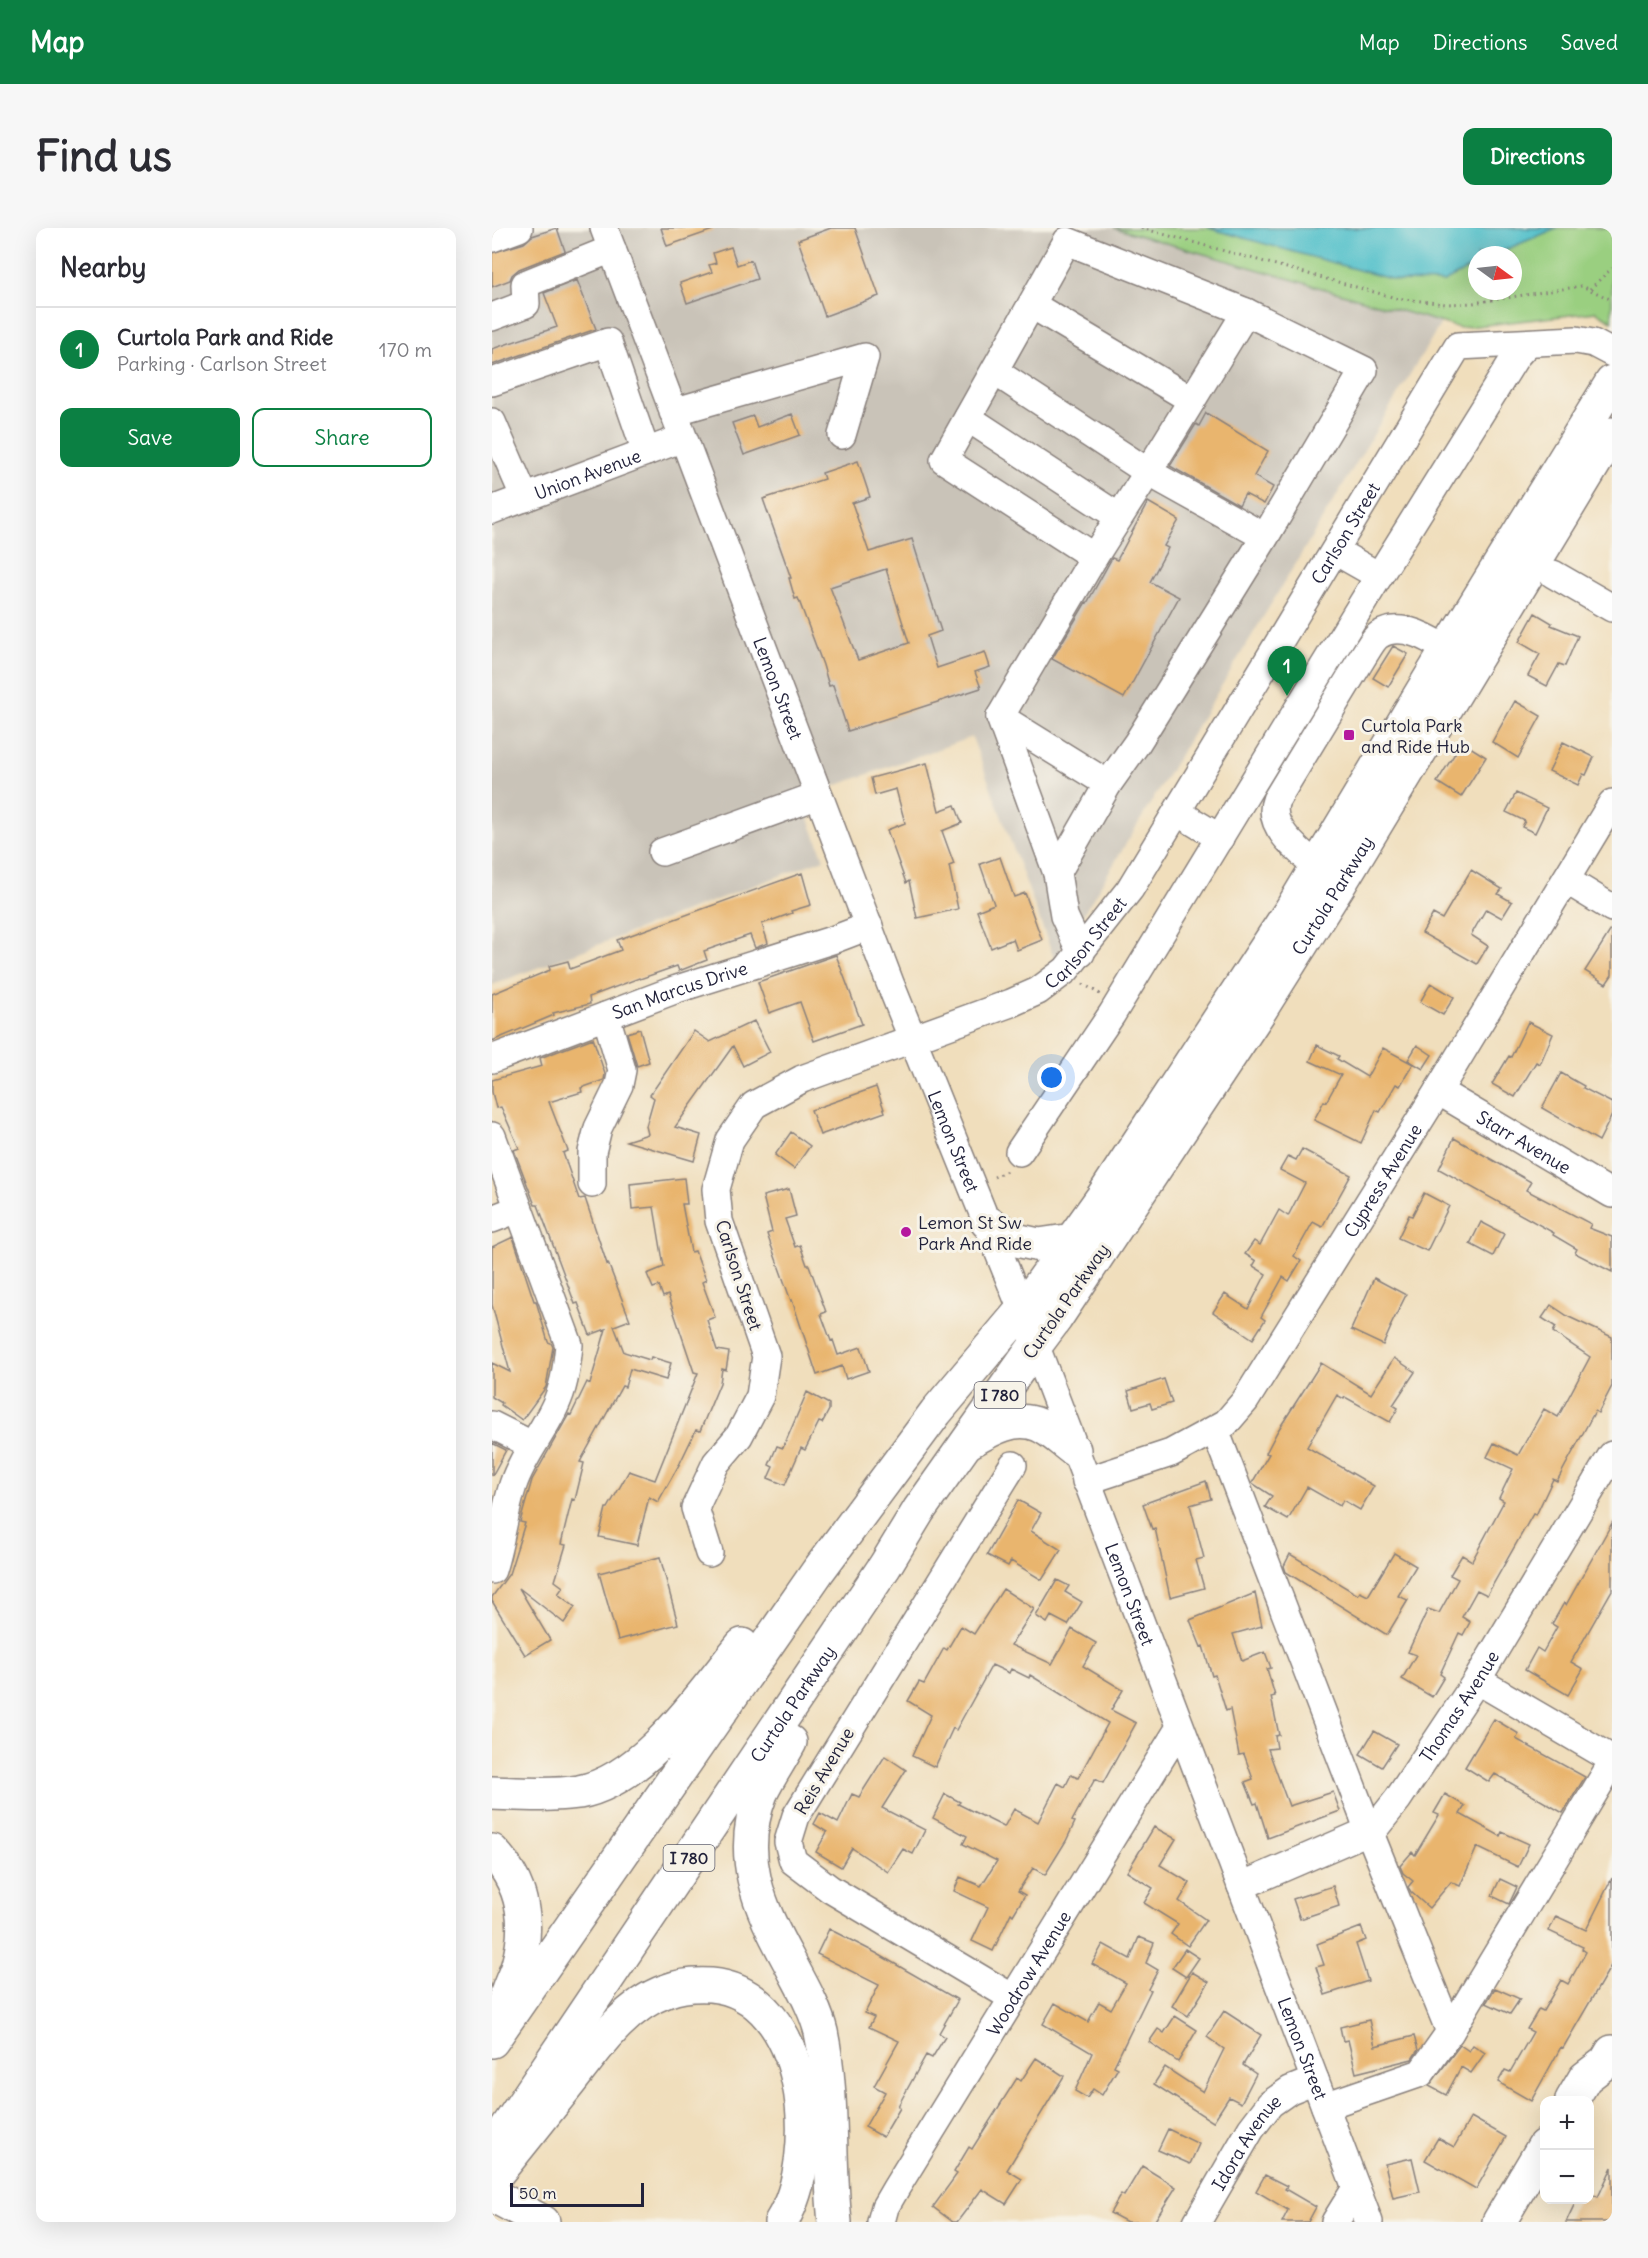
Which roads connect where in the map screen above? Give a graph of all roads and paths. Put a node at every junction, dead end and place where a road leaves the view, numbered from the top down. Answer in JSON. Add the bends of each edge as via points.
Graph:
{"nodes":[{"id":1,"x":519,"y":228,"type":"edge"},
{"id":2,"x":1141,"y":228,"type":"edge"},
{"id":3,"x":492,"y":238,"type":"edge"},
{"id":4,"x":608,"y":238,"type":"edge"},
{"id":5,"x":1612,"y":267,"type":"edge"},
{"id":6,"x":1590,"y":289,"type":"junction"},
{"id":7,"x":1612,"y":300,"type":"edge"},
{"id":8,"x":1032,"y":305,"type":"junction"},
{"id":9,"x":1246,"y":312,"type":"junction"},
{"id":10,"x":492,"y":317,"type":"edge"},
{"id":11,"x":1527,"y":344,"type":"junction"},
{"id":12,"x":1612,"y":353,"type":"edge"},
{"id":13,"x":994,"y":371,"type":"junction"},
{"id":14,"x":492,"y":382,"type":"edge"},
{"id":15,"x":1612,"y":382,"type":"edge"},
{"id":16,"x":1192,"y":400,"type":"junction"},
{"id":17,"x":673,"y":412,"type":"junction"},
{"id":18,"x":968,"y":418,"type":"junction"},
{"id":19,"x":492,"y":422,"type":"edge"},
{"id":20,"x":1612,"y":434,"type":"edge"},
{"id":21,"x":842,"y":435,"type":"dead end"},
{"id":22,"x":683,"y":438,"type":"junction"},
{"id":23,"x":646,"y":452,"type":"junction"},
{"id":24,"x":1148,"y":472,"type":"junction"},
{"id":25,"x":525,"y":498,"type":"junction"},
{"id":26,"x":492,"y":510,"type":"edge"},
{"id":27,"x":1119,"y":517,"type":"junction"},
{"id":28,"x":1265,"y":537,"type":"junction"},
{"id":29,"x":1335,"y":551,"type":"junction"},
{"id":30,"x":1094,"y":557,"type":"junction"},
{"id":31,"x":1553,"y":574,"type":"dead end"},
{"id":32,"x":1379,"y":576,"type":"junction"},
{"id":33,"x":1612,"y":608,"type":"edge"},
{"id":34,"x":1460,"y":657,"type":"junction"},
{"id":35,"x":1000,"y":717,"type":"junction"},
{"id":36,"x":1108,"y":784,"type":"junction"},
{"id":37,"x":819,"y":795,"type":"junction"},
{"id":38,"x":1612,"y":803,"type":"edge"},
{"id":39,"x":1177,"y":812,"type":"junction"},
{"id":40,"x":1220,"y":838,"type":"junction"},
{"id":41,"x":662,"y":852,"type":"dead end"},
{"id":42,"x":1057,"y":873,"type":"junction"},
{"id":43,"x":1329,"y":875,"type":"junction"},
{"id":44,"x":1566,"y":880,"type":"junction"},
{"id":45,"x":1612,"y":908,"type":"edge"},
{"id":46,"x":868,"y":926,"type":"junction"},
{"id":47,"x":1081,"y":953,"type":"junction"},
{"id":48,"x":606,"y":1016,"type":"junction"},
{"id":49,"x":912,"y":1038,"type":"junction"},
{"id":50,"x":492,"y":1059,"type":"edge"},
{"id":51,"x":1438,"y":1091,"type":"junction"},
{"id":52,"x":492,"y":1136,"type":"edge"},
{"id":53,"x":1016,"y":1160,"type":"joint"},
{"id":54,"x":994,"y":1177,"type":"dead end"},
{"id":55,"x":592,"y":1184,"type":"dead end"},
{"id":56,"x":1612,"y":1194,"type":"edge"},
{"id":57,"x":518,"y":1209,"type":"junction"},
{"id":58,"x":492,"y":1219,"type":"edge"},
{"id":59,"x":987,"y":1222,"type":"junction"},
{"id":60,"x":1073,"y":1239,"type":"junction"},
{"id":61,"x":1022,"y":1310,"type":"junction"},
{"id":62,"x":1035,"y":1346,"type":"junction"},
{"id":63,"x":492,"y":1425,"type":"edge"},
{"id":64,"x":1215,"y":1430,"type":"junction"},
{"id":65,"x":966,"y":1444,"type":"junction"},
{"id":66,"x":532,"y":1445,"type":"junction"},
{"id":67,"x":1074,"y":1450,"type":"junction"},
{"id":68,"x":1612,"y":1455,"type":"edge"},
{"id":69,"x":1013,"y":1465,"type":"dead end"},
{"id":70,"x":1086,"y":1481,"type":"junction"},
{"id":71,"x":709,"y":1553,"type":"dead end"},
{"id":72,"x":492,"y":1570,"type":"edge"},
{"id":73,"x":818,"y":1570,"type":"junction"},
{"id":74,"x":841,"y":1632,"type":"junction"},
{"id":75,"x":1477,"y":1680,"type":"junction"},
{"id":76,"x":1180,"y":1727,"type":"junction"},
{"id":77,"x":1612,"y":1761,"type":"edge"},
{"id":78,"x":492,"y":1793,"type":"edge"},
{"id":79,"x":1369,"y":1830,"type":"junction"},
{"id":80,"x":492,"y":1851,"type":"edge"},
{"id":81,"x":1241,"y":1887,"type":"junction"},
{"id":82,"x":1013,"y":1998,"type":"junction"},
{"id":83,"x":1450,"y":2032,"type":"junction"},
{"id":84,"x":496,"y":2036,"type":"edge"},
{"id":85,"x":1610,"y":2060,"type":"edge"},
{"id":86,"x":1315,"y":2080,"type":"junction"},
{"id":87,"x":1574,"y":2096,"type":"edge"},
{"id":88,"x":1594,"y":2104,"type":"edge"},
{"id":89,"x":1325,"y":2106,"type":"junction"},
{"id":90,"x":492,"y":2150,"type":"edge"},
{"id":91,"x":1543,"y":2150,"type":"edge"},
{"id":92,"x":492,"y":2179,"type":"edge"},
{"id":93,"x":1356,"y":2188,"type":"junction"},
{"id":94,"x":1540,"y":2194,"type":"edge"},
{"id":95,"x":503,"y":2201,"type":"edge"},
{"id":96,"x":543,"y":2222,"type":"edge"},
{"id":97,"x":781,"y":2222,"type":"edge"},
{"id":98,"x":835,"y":2222,"type":"edge"},
{"id":99,"x":881,"y":2222,"type":"edge"},
{"id":100,"x":1197,"y":2222,"type":"edge"},
{"id":101,"x":1335,"y":2222,"type":"edge"},
{"id":102,"x":1370,"y":2222,"type":"edge"},
{"id":103,"x":1498,"y":2222,"type":"edge"},
{"id":104,"x":1523,"y":2222,"type":"edge"}],
"edges":[{"from":1,"to":3,"type":"street"},
{"from":2,"to":6,"type":"path","via":[[1421,302],[1473,303],[1582,286]]},
{"from":4,"to":10,"type":"street","via":[[525,284],[526,304]]},
{"from":4,"to":17,"type":"street","name":"Lemon Street"},
{"from":5,"to":6,"type":"path"},
{"from":6,"to":7,"type":"path"},
{"from":8,"to":9,"type":"street","via":[[1067,241]]},
{"from":8,"to":13,"type":"street"},
{"from":8,"to":16,"type":"street"},
{"from":9,"to":16,"type":"street"},
{"from":9,"to":28,"type":"street","via":[[1364,370]]},
{"from":11,"to":12,"type":"street","name":"Carlson Street","via":[[1576,340]]},
{"from":11,"to":29,"type":"street","name":"Carlson Street","via":[[1458,346]]},
{"from":11,"to":32,"type":"street"},
{"from":13,"to":18,"type":"street"},
{"from":13,"to":24,"type":"street"},
{"from":14,"to":23,"type":"street","via":[[608,342]]},
{"from":15,"to":34,"type":"main road","name":"Curtola Parkway"},
{"from":16,"to":24,"type":"street"},
{"from":17,"to":21,"type":"street","via":[[865,357]]},
{"from":17,"to":22,"type":"street","name":"Lemon Street"},
{"from":18,"to":27,"type":"street"},
{"from":18,"to":30,"type":"street","via":[[944,460]]},
{"from":19,"to":25,"type":"street"},
{"from":20,"to":34,"type":"main road","name":"Curtola Parkway"},
{"from":22,"to":23,"type":"street","name":"Union Avenue"},
{"from":22,"to":37,"type":"street","name":"Lemon Street"},
{"from":23,"to":25,"type":"street","name":"Union Avenue"},
{"from":24,"to":27,"type":"street"},
{"from":24,"to":28,"type":"street"},
{"from":25,"to":26,"type":"street","name":"Union Avenue"},
{"from":27,"to":30,"type":"street"},
{"from":28,"to":36,"type":"street"},
{"from":29,"to":32,"type":"street"},
{"from":29,"to":39,"type":"street","name":"Carlson Street"},
{"from":30,"to":35,"type":"street"},
{"from":31,"to":33,"type":"street"},
{"from":32,"to":40,"type":"street"},
{"from":34,"to":43,"type":"main road","name":"Curtola Parkway"},
{"from":34,"to":43,"type":"street","via":[[1409,631],[1379,635],[1276,800],[1273,810],[1280,830]]},
{"from":35,"to":36,"type":"street"},
{"from":35,"to":42,"type":"street"},
{"from":36,"to":42,"type":"street"},
{"from":37,"to":41,"type":"street"},
{"from":37,"to":46,"type":"street","name":"Lemon Street"},
{"from":38,"to":44,"type":"street","name":"Cypress Avenue"},
{"from":39,"to":40,"type":"street"},
{"from":39,"to":47,"type":"street","name":"Carlson Street","via":[[1130,889]]},
{"from":40,"to":53,"type":"street"},
{"from":42,"to":47,"type":"street","via":[[1064,916]]},
{"from":43,"to":60,"type":"main road","name":"Curtola Parkway","via":[[1197,1055]]},
{"from":43,"to":62,"type":"main road","name":"Curtola Parkway","via":[[1209,1088]]},
{"from":44,"to":45,"type":"street"},
{"from":44,"to":51,"type":"street","name":"Cypress Avenue"},
{"from":46,"to":48,"type":"street","name":"San Marcus Drive"},
{"from":46,"to":49,"type":"street","name":"Lemon Street"},
{"from":47,"to":49,"type":"street","name":"Carlson Street","via":[[1038,991]]},
{"from":48,"to":50,"type":"street","name":"San Marcus Drive"},
{"from":48,"to":55,"type":"street","via":[[622,1070],[598,1128],[592,1152]]},
{"from":49,"to":59,"type":"street","name":"Lemon Street"},
{"from":49,"to":71,"type":"street","name":"Carlson Street","via":[[802,1079],[754,1105],[730,1140],[716,1189],[720,1221],[766,1356],[760,1396],[739,1436],[716,1463],[695,1508]]},
{"from":51,"to":56,"type":"street","name":"Starr Avenue"},
{"from":51,"to":64,"type":"street","name":"Cypress Avenue","via":[[1245,1401]]},
{"from":52,"to":57,"type":"street"},
{"from":53,"to":54,"type":"path"},
{"from":57,"to":58,"type":"street"},
{"from":57,"to":66,"type":"street","via":[[569,1345],[558,1400]]},
{"from":59,"to":60,"type":"main road","via":[[1016,1240],[1039,1245]]},
{"from":59,"to":61,"type":"street","name":"Lemon Street"},
{"from":60,"to":61,"type":"main road","name":"Curtola Parkway"},
{"from":61,"to":62,"type":"street","name":"Lemon Street"},
{"from":61,"to":73,"type":"main road","name":"Curtola Parkway","number":"I 780","via":[[936,1412]]},
{"from":62,"to":65,"type":"main road","name":"Curtola Parkway","number":"I 780"},
{"from":62,"to":67,"type":"street","name":"Lemon Street"},
{"from":63,"to":66,"type":"street"},
{"from":64,"to":70,"type":"street","name":"Cypress Avenue","via":[[1171,1453]]},
{"from":64,"to":79,"type":"street"},
{"from":65,"to":67,"type":"main road","via":[[1014,1422],[1038,1425]]},
{"from":65,"to":74,"type":"main road","name":"Curtola Parkway","number":"I 780"},
{"from":66,"to":72,"type":"street","via":[[513,1484]]},
{"from":67,"to":70,"type":"street","name":"Lemon Street"},
{"from":68,"to":75,"type":"street","name":"Thomas Avenue"},
{"from":69,"to":82,"type":"street","name":"Reis Avenue","via":[[796,1816],[788,1842],[793,1861],[830,1889]]},
{"from":70,"to":76,"type":"street","name":"Lemon Street"},
{"from":73,"to":78,"type":"main road","via":[[775,1605],[669,1734],[616,1778],[581,1791]]},
{"from":73,"to":84,"type":"main road","name":"Curtola Parkway","number":"I 780"},
{"from":74,"to":90,"type":"main road","name":"Curtola Parkway","number":"I 780"},
{"from":74,"to":98,"type":"main road","via":[[819,1691],[762,1792],[752,1823],[750,1855],[754,1883],[767,1920],[820,2028],[827,2065]]},
{"from":75,"to":77,"type":"street"},
{"from":75,"to":79,"type":"street","name":"Thomas Avenue","via":[[1398,1799],[1376,1828]]},
{"from":76,"to":81,"type":"street","name":"Lemon Street"},
{"from":76,"to":82,"type":"street","name":"Woodrow Avenue"},
{"from":77,"to":83,"type":"street"},
{"from":79,"to":81,"type":"street","name":"Thomas Avenue"},
{"from":79,"to":83,"type":"street"},
{"from":80,"to":84,"type":"main road","via":[[518,1889],[524,1909],[518,1965]]},
{"from":81,"to":86,"type":"street","name":"Lemon Street"},
{"from":82,"to":99,"type":"street","name":"Woodrow Avenue","via":[[885,2207]]},
{"from":83,"to":89,"type":"street","via":[[1421,2073]]},
{"from":85,"to":87,"type":"main road","via":[[1585,2078]]},
{"from":85,"to":88,"type":"main road","via":[[1603,2088]]},
{"from":86,"to":89,"type":"street","name":"Lemon Street"},
{"from":86,"to":100,"type":"street","name":"Idora Avenue","via":[[1270,2104],[1251,2129]]},
{"from":89,"to":93,"type":"street","name":"Lemon Street"},
{"from":91,"to":103,"type":"main road"},
{"from":92,"to":97,"type":"main road","via":[[615,2027],[641,2003],[694,1984],[726,1987],[752,1999],[772,2019],[796,2065],[803,2152],[798,2184]]},
{"from":93,"to":101,"type":"street"},
{"from":93,"to":102,"type":"street","name":"Lemon Street"},
{"from":94,"to":104,"type":"main road"},
{"from":95,"to":96,"type":"main road"}]}
